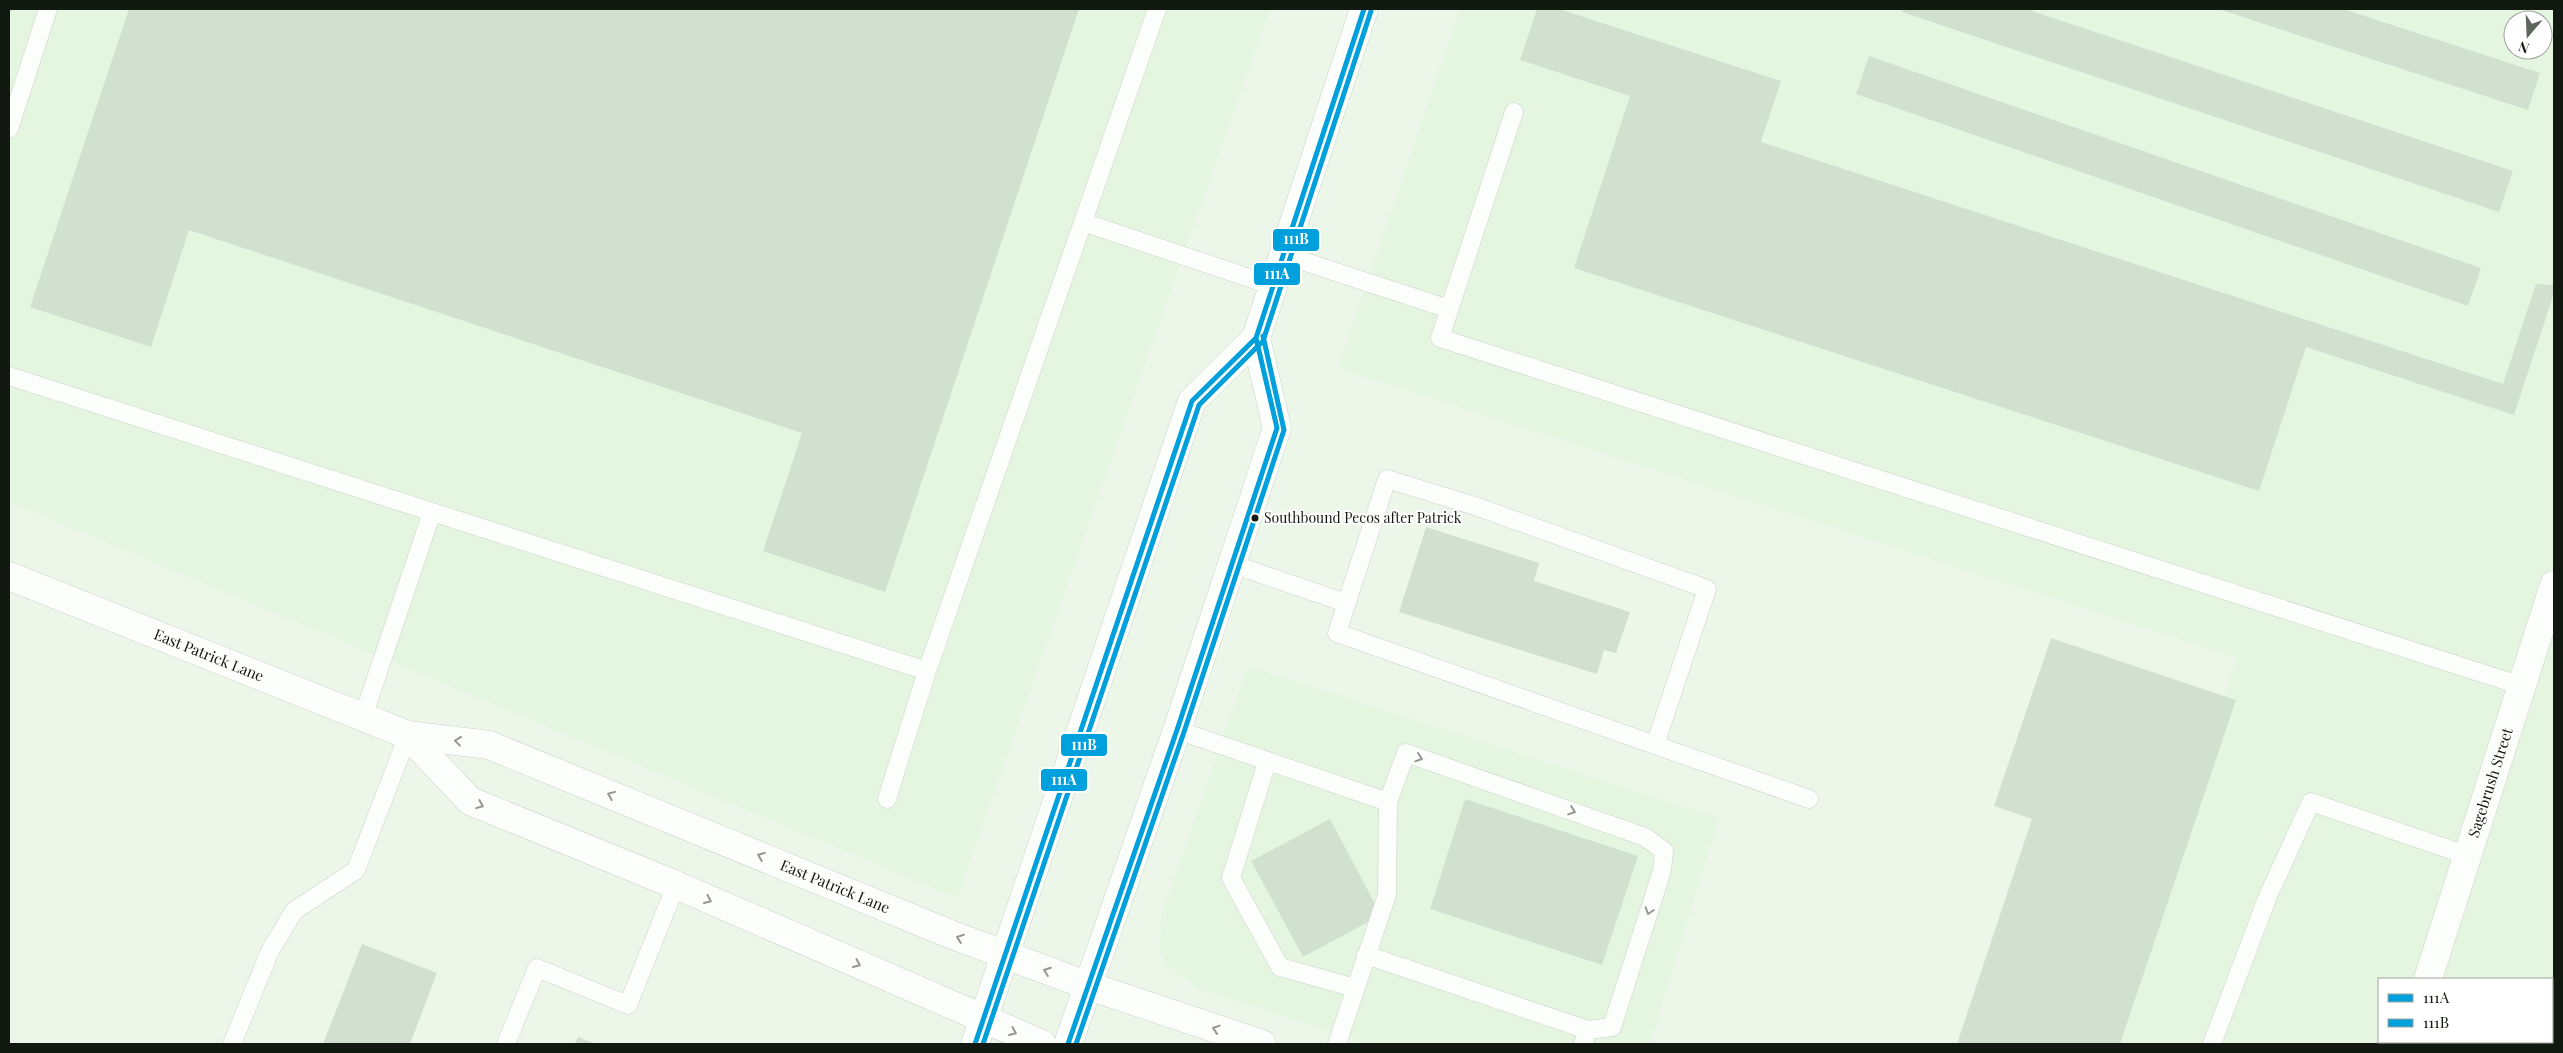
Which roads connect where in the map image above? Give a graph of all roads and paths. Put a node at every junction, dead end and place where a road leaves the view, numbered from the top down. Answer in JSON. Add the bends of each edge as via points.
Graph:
{"nodes":[{"id":1,"x":48,"y":9,"type":"edge"},
{"id":2,"x":1157,"y":9,"type":"edge"},
{"id":3,"x":1364,"y":9,"type":"edge"},
{"id":4,"x":1514,"y":112,"type":"dead end"},
{"id":5,"x":9,"y":128,"type":"edge"},
{"id":6,"x":1083,"y":222,"type":"junction"},
{"id":7,"x":1284,"y":255,"type":"junction"},
{"id":8,"x":1274,"y":286,"type":"junction"},
{"id":9,"x":1449,"y":309,"type":"junction"},
{"id":10,"x":1256,"y":338,"type":"junction"},
{"id":11,"x":9,"y":376,"type":"edge"},
{"id":12,"x":432,"y":512,"type":"junction"},
{"id":13,"x":1232,"y":564,"type":"junction"},
{"id":14,"x":9,"y":576,"type":"edge"},
{"id":15,"x":2554,"y":585,"type":"edge"},
{"id":16,"x":1346,"y":603,"type":"junction"},
{"id":17,"x":927,"y":671,"type":"junction"},
{"id":18,"x":2522,"y":686,"type":"junction"},
{"id":19,"x":363,"y":717,"type":"junction"},
{"id":20,"x":1177,"y":730,"type":"junction"},
{"id":21,"x":408,"y":735,"type":"junction"},
{"id":22,"x":1655,"y":745,"type":"junction"},
{"id":23,"x":1267,"y":762,"type":"junction"},
{"id":24,"x":887,"y":799,"type":"dead end"},
{"id":25,"x":1809,"y":799,"type":"dead end"},
{"id":26,"x":1388,"y":802,"type":"junction"},
{"id":27,"x":2469,"y":856,"type":"junction"},
{"id":28,"x":676,"y":885,"type":"junction"},
{"id":29,"x":1006,"y":955,"type":"junction"},
{"id":30,"x":1366,"y":955,"type":"junction"},
{"id":31,"x":2428,"y":978,"type":"edge"},
{"id":32,"x":1089,"y":986,"type":"junction"},
{"id":33,"x":1355,"y":988,"type":"junction"},
{"id":34,"x":984,"y":1019,"type":"junction"},
{"id":35,"x":1586,"y":1037,"type":"edge"},
{"id":36,"x":232,"y":1044,"type":"edge"},
{"id":37,"x":506,"y":1044,"type":"edge"},
{"id":38,"x":975,"y":1044,"type":"edge"},
{"id":39,"x":1042,"y":1044,"type":"edge"},
{"id":40,"x":1068,"y":1044,"type":"edge"},
{"id":41,"x":1262,"y":1044,"type":"edge"},
{"id":42,"x":1337,"y":1044,"type":"edge"},
{"id":43,"x":2212,"y":1044,"type":"edge"}],
"edges":[{"from":1,"to":5,"type":"lane"},
{"from":2,"to":6,"type":"lane"},
{"from":3,"to":7,"type":"main road"},
{"from":4,"to":9,"type":"lane"},
{"from":6,"to":8,"type":"lane"},
{"from":6,"to":17,"type":"lane"},
{"from":7,"to":8,"type":"main road"},
{"from":7,"to":9,"type":"lane"},
{"from":8,"to":10,"type":"main road"},
{"from":9,"to":18,"type":"lane","via":[[1440,338]]},
{"from":10,"to":13,"type":"main road","via":[[1277,428]]},
{"from":10,"to":29,"type":"main road","via":[[1192,400]]},
{"from":11,"to":12,"type":"lane"},
{"from":12,"to":17,"type":"lane"},
{"from":12,"to":19,"type":"lane"},
{"from":13,"to":16,"type":"lane"},
{"from":13,"to":20,"type":"main road"},
{"from":14,"to":19,"type":"main road","name":"East Patrick Lane"},
{"from":15,"to":18,"type":"main road","name":"Sagebrush Street"},
{"from":16,"to":22,"type":"lane","via":[[1337,632]]},
{"from":16,"to":22,"type":"lane","via":[[1388,479],[1475,506],[1707,589]]},
{"from":17,"to":24,"type":"lane"},
{"from":18,"to":27,"type":"main road","name":"Sagebrush Street"},
{"from":19,"to":21,"type":"main road","name":"East Patrick Lane"},
{"from":20,"to":23,"type":"lane"},
{"from":20,"to":32,"type":"main road"},
{"from":21,"to":28,"type":"main road","name":"East Patrick Lane","one_way":true,"via":[[470,801]]},
{"from":29,"to":21,"type":"main road","name":"East Patrick Lane","one_way":true,"via":[[489,745]]},
{"from":21,"to":36,"type":"lane","via":[[356,870],[294,911],[270,951]]},
{"from":22,"to":25,"type":"lane"},
{"from":23,"to":26,"type":"lane"},
{"from":23,"to":33,"type":"lane","via":[[1231,878],[1280,967]]},
{"from":26,"to":30,"type":"lane","via":[[1387,895]]},
{"from":26,"to":35,"type":"lane","one_way":true,"via":[[1406,753],[1645,837],[1664,851],[1662,872],[1612,1027]]},
{"from":27,"to":31,"type":"main road","name":"Sagebrush Street"},
{"from":27,"to":43,"type":"lane","via":[[2311,802],[2268,896]]},
{"from":28,"to":34,"type":"main road","name":"East Patrick Lane","one_way":true},
{"from":28,"to":37,"type":"lane","via":[[628,1004],[537,968]]},
{"from":32,"to":29,"type":"main road","name":"East Patrick Lane","one_way":true},
{"from":29,"to":34,"type":"main road"},
{"from":30,"to":33,"type":"lane"},
{"from":30,"to":35,"type":"lane"},
{"from":32,"to":40,"type":"main road"},
{"from":41,"to":32,"type":"main road","name":"East Patrick Lane","one_way":true},
{"from":33,"to":42,"type":"lane"},
{"from":34,"to":38,"type":"main road"},
{"from":34,"to":39,"type":"main road","name":"East Patrick Lane","one_way":true}]}
